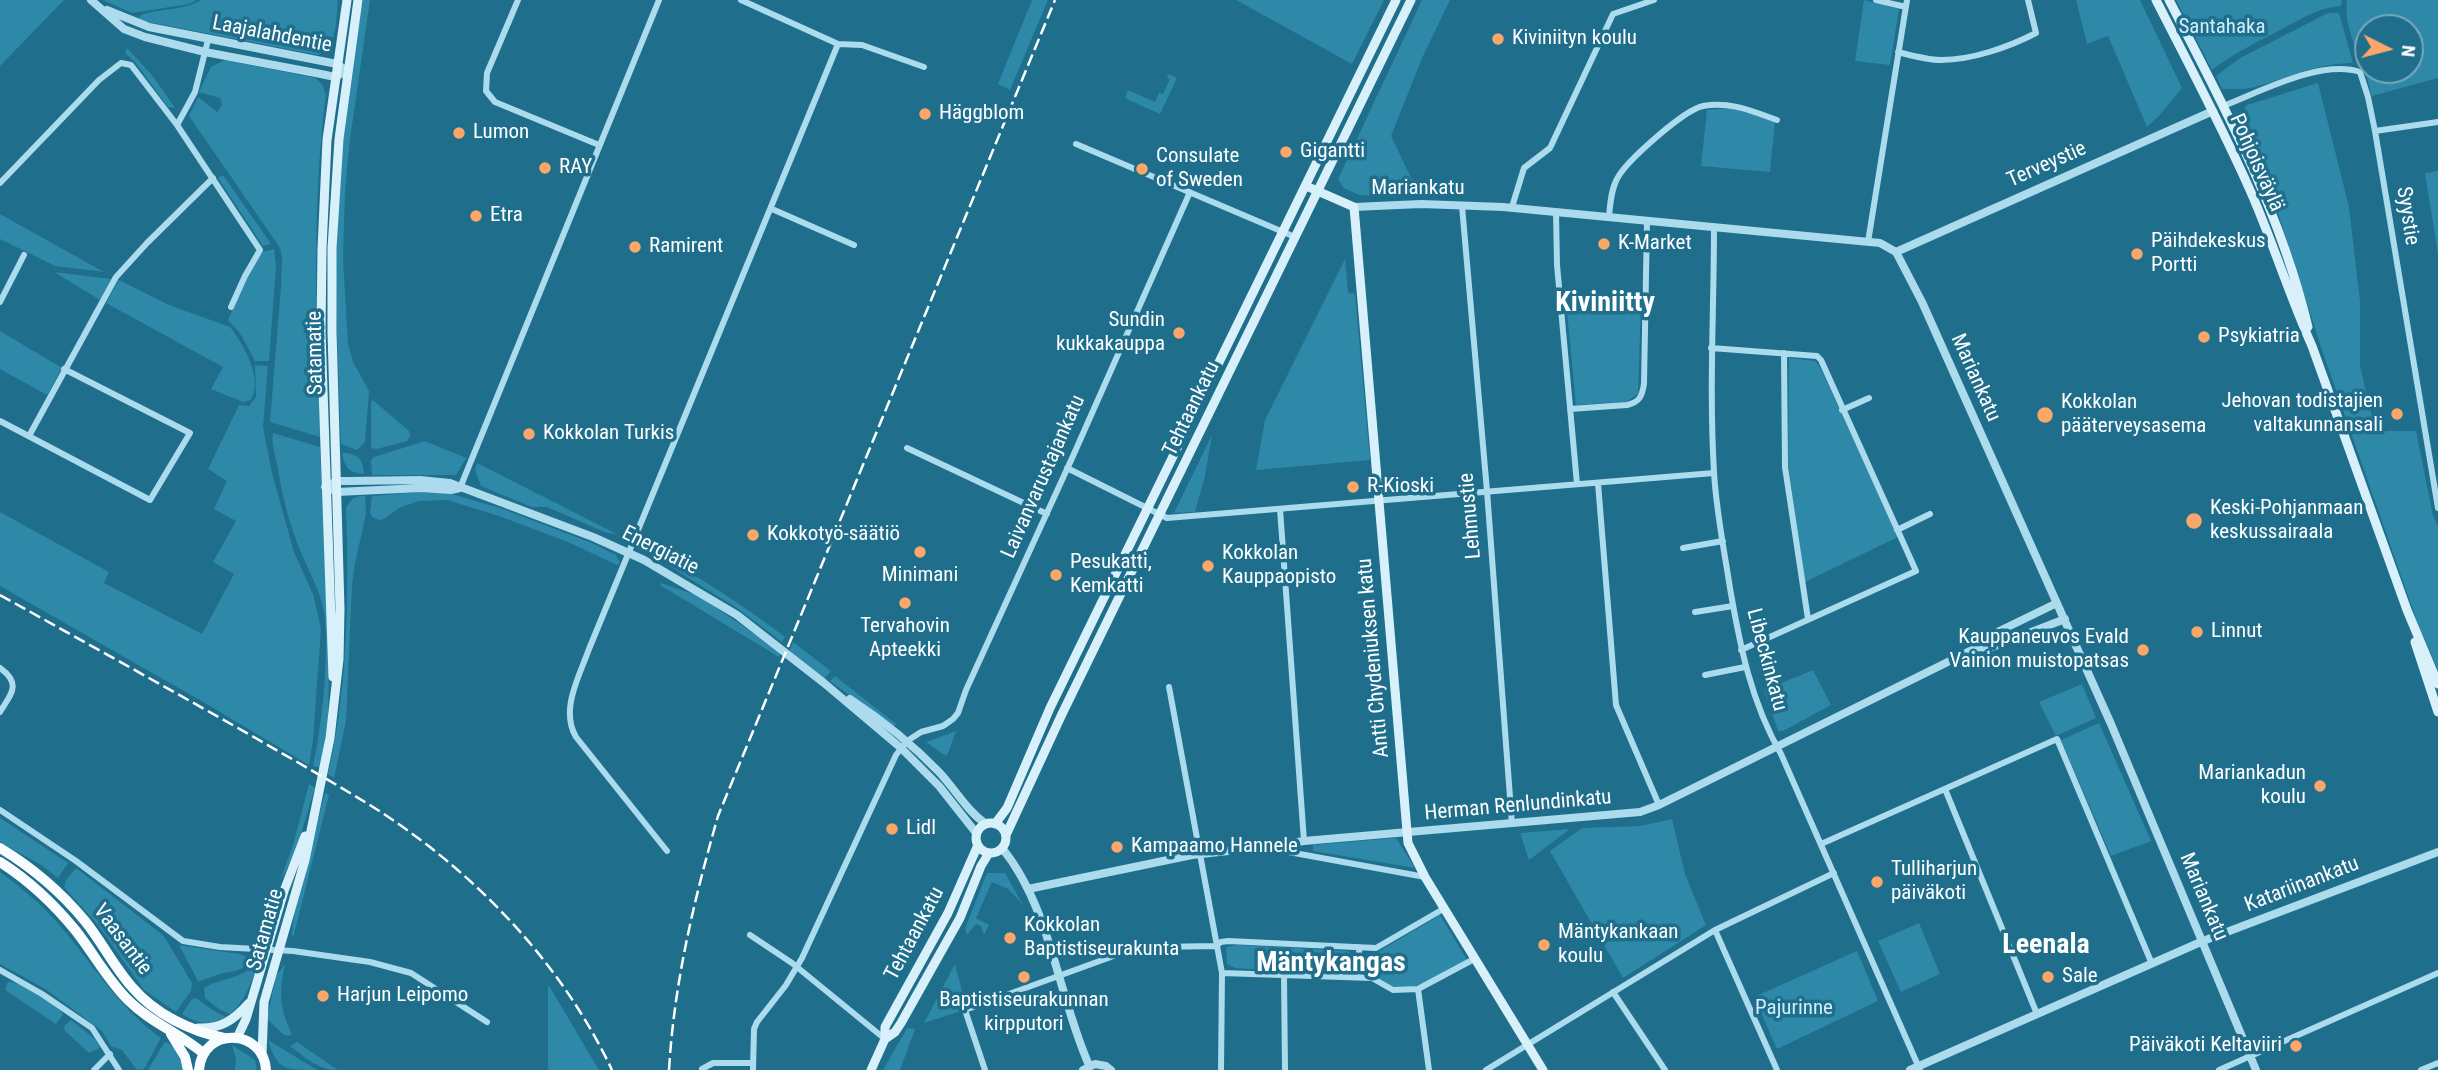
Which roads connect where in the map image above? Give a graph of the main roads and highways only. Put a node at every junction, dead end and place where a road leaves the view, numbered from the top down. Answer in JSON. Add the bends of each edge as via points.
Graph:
{"nodes":[{"id":1,"x":347,"y":0,"type":"edge"},
{"id":2,"x":358,"y":0,"type":"edge"},
{"id":3,"x":1396,"y":0,"type":"edge"},
{"id":4,"x":1411,"y":0,"type":"edge"},
{"id":5,"x":2156,"y":0,"type":"edge"},
{"id":6,"x":2169,"y":0,"type":"edge"},
{"id":7,"x":2223,"y":106,"type":"junction"},
{"id":8,"x":2213,"y":111,"type":"junction"},
{"id":9,"x":1306,"y":186,"type":"junction"},
{"id":10,"x":1318,"y":192,"type":"junction"},
{"id":11,"x":1354,"y":207,"type":"joint"},
{"id":12,"x":2312,"y":345,"type":"junction"},
{"id":13,"x":2407,"y":610,"type":"junction"},
{"id":14,"x":2438,"y":684,"type":"edge"},
{"id":15,"x":334,"y":707,"type":"junction"},
{"id":16,"x":2438,"y":712,"type":"edge"},
{"id":17,"x":313,"y":815,"type":"junction"},
{"id":18,"x":990,"y":824,"type":"junction"},
{"id":19,"x":1006,"y":835,"type":"junction"},
{"id":20,"x":978,"y":845,"type":"junction"},
{"id":21,"x":0,"y":848,"type":"edge"},
{"id":22,"x":989,"y":853,"type":"junction"},
{"id":23,"x":0,"y":862,"type":"edge"},
{"id":24,"x":252,"y":999,"type":"junction"},
{"id":25,"x":194,"y":1028,"type":"junction"},
{"id":26,"x":169,"y":1031,"type":"junction"},
{"id":27,"x":224,"y":1038,"type":"junction"},
{"id":28,"x":237,"y":1038,"type":"junction"},
{"id":29,"x":885,"y":1039,"type":"junction"},
{"id":30,"x":203,"y":1053,"type":"junction"},
{"id":31,"x":262,"y":1055,"type":"junction"},
{"id":32,"x":188,"y":1070,"type":"edge"},
{"id":33,"x":199,"y":1070,"type":"edge"},
{"id":34,"x":266,"y":1070,"type":"edge"},
{"id":35,"x":871,"y":1070,"type":"edge"},
{"id":36,"x":1543,"y":1070,"type":"edge"}],
"edges":[{"from":1,"to":15,"type":"main road","name":"Satamatie","via":[[322,212],[320,332]]},
{"from":2,"to":15,"type":"main road","name":"Satamatie","via":[[347,71],[332,248],[340,633]]},
{"from":3,"to":9,"type":"main road","name":"Tehtaankatu"},
{"from":4,"to":10,"type":"main road","name":"Tehtaankatu"},
{"from":5,"to":8,"type":"main road","name":"Pohjoisväylä"},
{"from":6,"to":7,"type":"main road","name":"Pohjoisväylä"},
{"from":7,"to":8,"type":"main road"},
{"from":7,"to":12,"type":"main road","name":"Pohjoisväylä","via":[[2279,230]]},
{"from":8,"to":12,"type":"main road","name":"Pohjoisväylä"},
{"from":9,"to":10,"type":"main road","name":"Mariankatu"},
{"from":9,"to":18,"type":"main road","name":"Tehtaankatu","via":[[1050,708],[1007,808]]},
{"from":10,"to":11,"type":"main road","name":"Mariankatu"},
{"from":10,"to":19,"type":"main road","name":"Tehtaankatu"},
{"from":11,"to":36,"type":"main road","name":"Antti Chydeniuksen katu","via":[[1406,833],[1424,877]]},
{"from":12,"to":13,"type":"main road","name":"Pohjoisväylä"},
{"from":13,"to":14,"type":"main road","name":"Pohjoisväylä"},
{"from":13,"to":16,"type":"main road","name":"Pohjoisväylä"},
{"from":15,"to":17,"type":"main road","name":"Satamatie"},
{"from":17,"to":24,"type":"main road","name":"Satamatie","via":[[284,891]]},
{"from":17,"to":31,"type":"main road","name":"Satamatie","via":[[264,1002]]},
{"from":18,"to":19,"type":"main road","via":[[1002,828]]},
{"from":18,"to":20,"type":"main road","via":[[977,834]]},
{"from":19,"to":22,"type":"main road","via":[[1002,848]]},
{"from":20,"to":22,"type":"main road"},
{"from":20,"to":29,"type":"main road","name":"Tehtaankatu","via":[[948,913],[885,1027]]},
{"from":21,"to":25,"type":"highway","name":"Vaasantie","via":[[54,886],[142,998]]},
{"from":22,"to":29,"type":"main road","name":"Tehtaankatu","via":[[945,946],[901,1023]]},
{"from":23,"to":26,"type":"highway","name":"Vaasantie","via":[[51,902],[120,992]]},
{"from":24,"to":25,"type":"main road","via":[[227,1023]]},
{"from":24,"to":28,"type":"main road","name":"Satamatie"},
{"from":25,"to":27,"type":"highway","name":"Vaasantie"},
{"from":26,"to":30,"type":"highway","name":"Vaasantie"},
{"from":26,"to":32,"type":"highway"},
{"from":27,"to":28,"type":"highway","name":"Vaasantie"},
{"from":27,"to":30,"type":"highway"},
{"from":28,"to":31,"type":"highway"},
{"from":29,"to":35,"type":"main road","name":"Tehtaankatu"},
{"from":30,"to":33,"type":"highway"},
{"from":31,"to":34,"type":"highway"}]}
